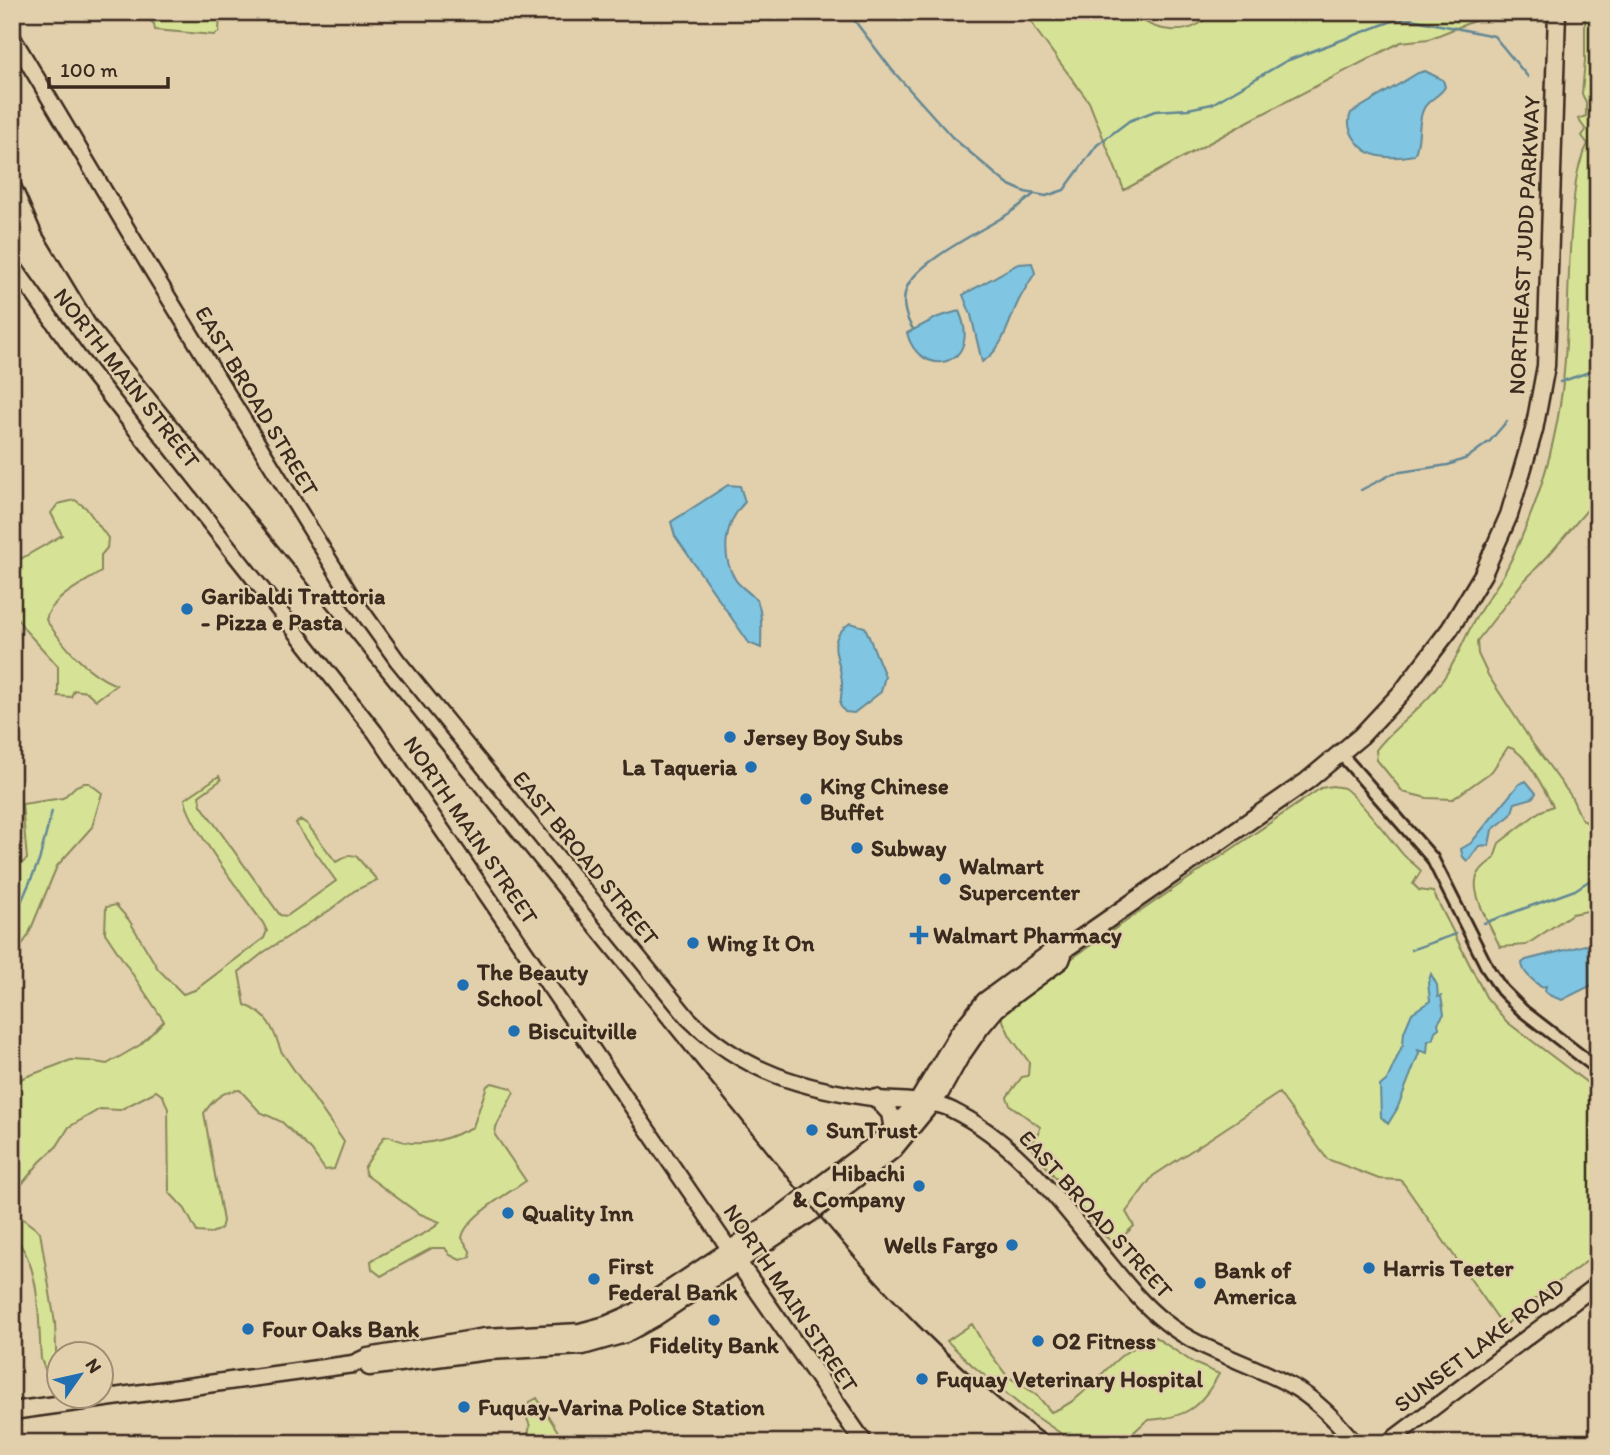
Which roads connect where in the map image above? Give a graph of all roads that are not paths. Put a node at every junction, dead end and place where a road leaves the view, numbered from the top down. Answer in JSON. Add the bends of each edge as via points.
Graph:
{"nodes":[{"id":1,"x":1557,"y":12,"type":"edge"},
{"id":2,"x":12,"y":36,"type":"edge"},
{"id":3,"x":12,"y":264,"type":"edge"},
{"id":4,"x":1341,"y":754,"type":"junction"},
{"id":5,"x":1598,"y":1069,"type":"edge"},
{"id":6,"x":876,"y":1098,"type":"junction"},
{"id":7,"x":924,"y":1104,"type":"junction"},
{"id":8,"x":892,"y":1130,"type":"junction"},
{"id":9,"x":734,"y":1256,"type":"junction"},
{"id":10,"x":1598,"y":1284,"type":"edge"},
{"id":11,"x":580,"y":1332,"type":"junction"},
{"id":12,"x":550,"y":1349,"type":"junction"},
{"id":13,"x":353,"y":1364,"type":"junction"},
{"id":14,"x":12,"y":1411,"type":"edge"},
{"id":15,"x":864,"y":1443,"type":"edge"},
{"id":16,"x":1355,"y":1443,"type":"edge"},
{"id":17,"x":1387,"y":1443,"type":"edge"}],
"edges":[{"from":1,"to":4,"type":"highway","name":"NORTHEAST JUDD PARKWAY","via":[[1546,366],[1534,430],[1509,515],[1483,574],[1450,629],[1403,691]]},
{"from":2,"to":6,"type":"main road","name":"EAST BROAD STREET","via":[[352,597],[397,660],[663,989],[701,1031],[748,1062],[803,1086]]},
{"from":3,"to":9,"type":"main road","name":"NORTH MAIN STREET","via":[[77,355],[369,724]]},
{"from":4,"to":5,"type":"street","via":[[1432,858],[1502,990]]},
{"from":4,"to":7,"type":"highway","name":"NORTHEAST JUDD PARKWAY","via":[[985,1001],[958,1034]]},
{"from":6,"to":7,"type":"main road","name":"EAST BROAD STREET"},
{"from":6,"to":8,"type":"highway","via":[[890,1113]]},
{"from":7,"to":8,"type":"highway","name":"NORTHEAST JUDD PARKWAY"},
{"from":7,"to":9,"type":"highway","name":"NORTHEAST JUDD PARKWAY","via":[[905,1137],[876,1165],[815,1210]]},
{"from":7,"to":16,"type":"main road","name":"EAST BROAD STREET","via":[[964,1116],[1014,1152],[1162,1321],[1203,1346],[1300,1391]]},
{"from":8,"to":9,"type":"highway","name":"NORTHEAST JUDD PARKWAY"},
{"from":9,"to":11,"type":"highway","name":"NORTHEAST JUDD PARKWAY","via":[[636,1312]]},
{"from":9,"to":12,"type":"highway","name":"NORTHEAST JUDD PARKWAY","via":[[667,1310],[625,1334],[583,1346]]},
{"from":9,"to":15,"type":"highway","name":"NORTH MAIN STREET"},
{"from":10,"to":17,"type":"main road","name":"SUNSET LAKE ROAD"},
{"from":11,"to":12,"type":"highway","via":[[574,1341]]},
{"from":11,"to":13,"type":"highway","name":"NORTHEAST JUDD PARKWAY","via":[[485,1337],[368,1357]]},
{"from":12,"to":13,"type":"highway","name":"NORTHEAST JUDD PARKWAY","via":[[488,1351],[369,1367]]},
{"from":13,"to":14,"type":"highway","name":"NORTHEAST JUDD PARKWAY"}]}
